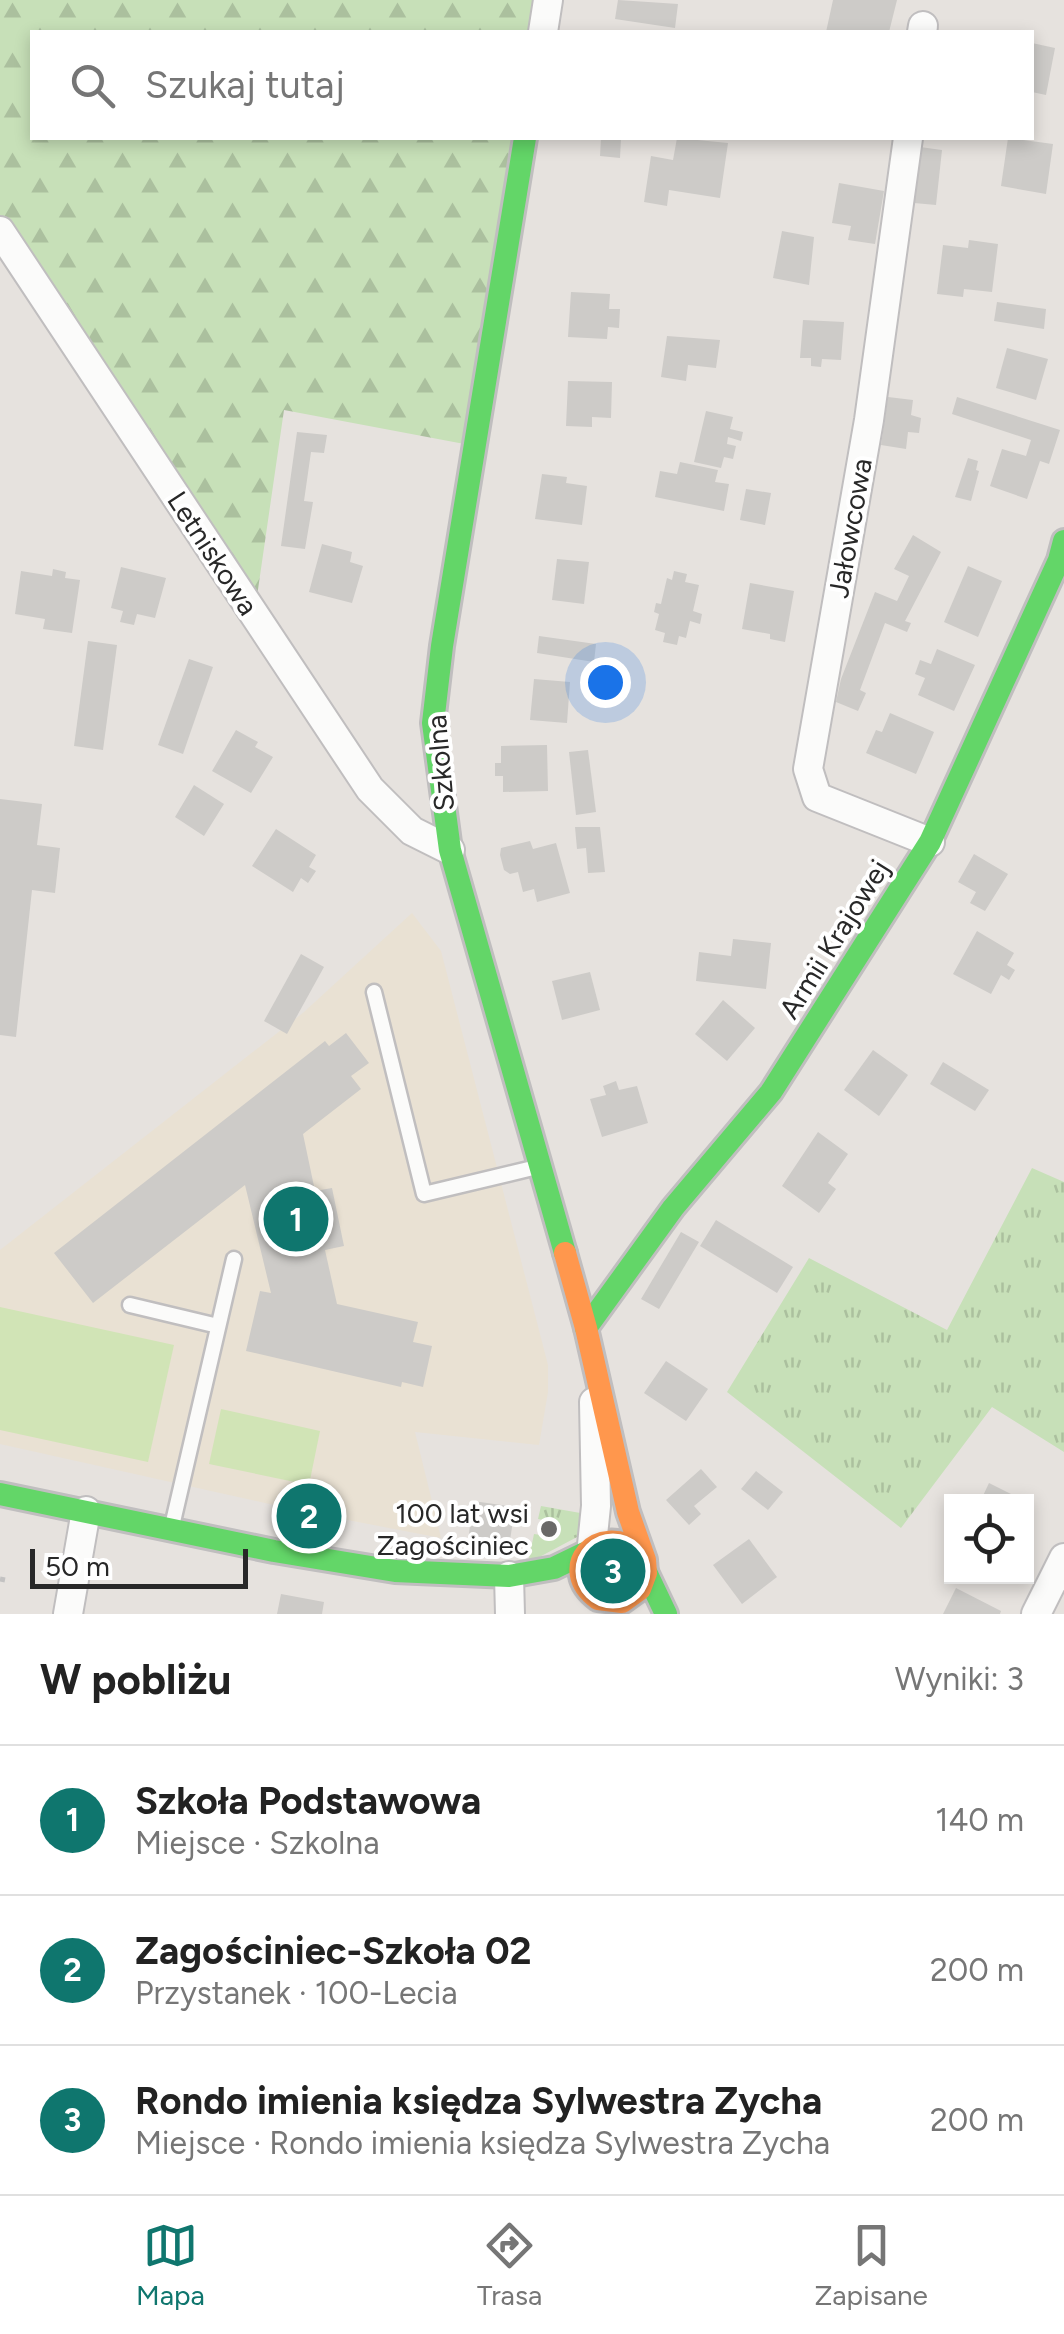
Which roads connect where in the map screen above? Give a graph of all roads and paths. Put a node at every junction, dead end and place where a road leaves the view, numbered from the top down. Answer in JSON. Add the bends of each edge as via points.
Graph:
{"nodes":[{"id":1,"x":548,"y":0,"type":"edge"},
{"id":2,"x":543,"y":30,"type":"edge"},
{"id":3,"x":526,"y":140,"type":"edge"},
{"id":4,"x":908,"y":140,"type":"edge"},
{"id":5,"x":0,"y":231,"type":"edge"},
{"id":6,"x":1062,"y":552,"type":"edge"},
{"id":7,"x":930,"y":842,"type":"junction"},
{"id":8,"x":450,"y":850,"type":"junction"},
{"id":9,"x":374,"y":992,"type":"dead end"},
{"id":10,"x":540,"y":1166,"type":"junction"},
{"id":11,"x":234,"y":1259,"type":"dead end"},
{"id":12,"x":130,"y":1305,"type":"dead end"},
{"id":13,"x":218,"y":1326,"type":"junction"},
{"id":14,"x":586,"y":1328,"type":"junction"},
{"id":15,"x":594,"y":1376,"type":"junction"},
{"id":16,"x":0,"y":1494,"type":"edge"},
{"id":17,"x":86,"y":1511,"type":"junction"},
{"id":18,"x":171,"y":1530,"type":"junction"},
{"id":19,"x":589,"y":1549,"type":"junction"},
{"id":20,"x":1064,"y":1558,"type":"edge"},
{"id":21,"x":643,"y":1562,"type":"junction"},
{"id":22,"x":395,"y":1571,"type":"junction"},
{"id":23,"x":562,"y":1593,"type":"dead end"},
{"id":24,"x":504,"y":1597,"type":"edge"},
{"id":25,"x":607,"y":1604,"type":"edge"},
{"id":26,"x":68,"y":1614,"type":"edge"},
{"id":27,"x":666,"y":1614,"type":"edge"},
{"id":28,"x":1036,"y":1614,"type":"edge"}],
"edges":[{"from":1,"to":2,"type":"street"},
{"from":3,"to":8,"type":"street","name":"Szkolna","via":[[433,723]]},
{"from":4,"to":7,"type":"street","name":"Jałowcowa","via":[[869,420],[808,769],[817,796]]},
{"from":5,"to":8,"type":"street","name":"Letniskowa","via":[[370,790],[412,831]]},
{"from":6,"to":7,"type":"street","name":"Armii Krajowej"},
{"from":7,"to":14,"type":"street","name":"Armii Krajowej","via":[[771,1092]]},
{"from":8,"to":10,"type":"street","name":"Szkolna"},
{"from":9,"to":10,"type":"lane","via":[[424,1194]]},
{"from":10,"to":14,"type":"street","name":"Szkolna"},
{"from":11,"to":13,"type":"lane"},
{"from":12,"to":13,"type":"lane"},
{"from":13,"to":18,"type":"lane"},
{"from":14,"to":15,"type":"street","name":"Szkolna"},
{"from":15,"to":19,"type":"street","name":"Szkolna","via":[[596,1506]]},
{"from":15,"to":21,"type":"street","name":"Szkolna"},
{"from":16,"to":17,"type":"street"},
{"from":17,"to":18,"type":"street"},
{"from":17,"to":26,"type":"street"},
{"from":18,"to":22,"type":"street"},
{"from":19,"to":21,"type":"street","via":[[613,1538],[633,1544]]},
{"from":19,"to":24,"type":"street"},
{"from":19,"to":25,"type":"street","via":[[580,1574]]},
{"from":20,"to":28,"type":"street"},
{"from":21,"to":25,"type":"street","via":[[644,1582],[630,1599]]},
{"from":21,"to":27,"type":"street","name":"Szkolna"},
{"from":22,"to":24,"type":"street"},
{"from":22,"to":24,"type":"street","via":[[441,1590]]},
{"from":23,"to":25,"type":"street"}]}
